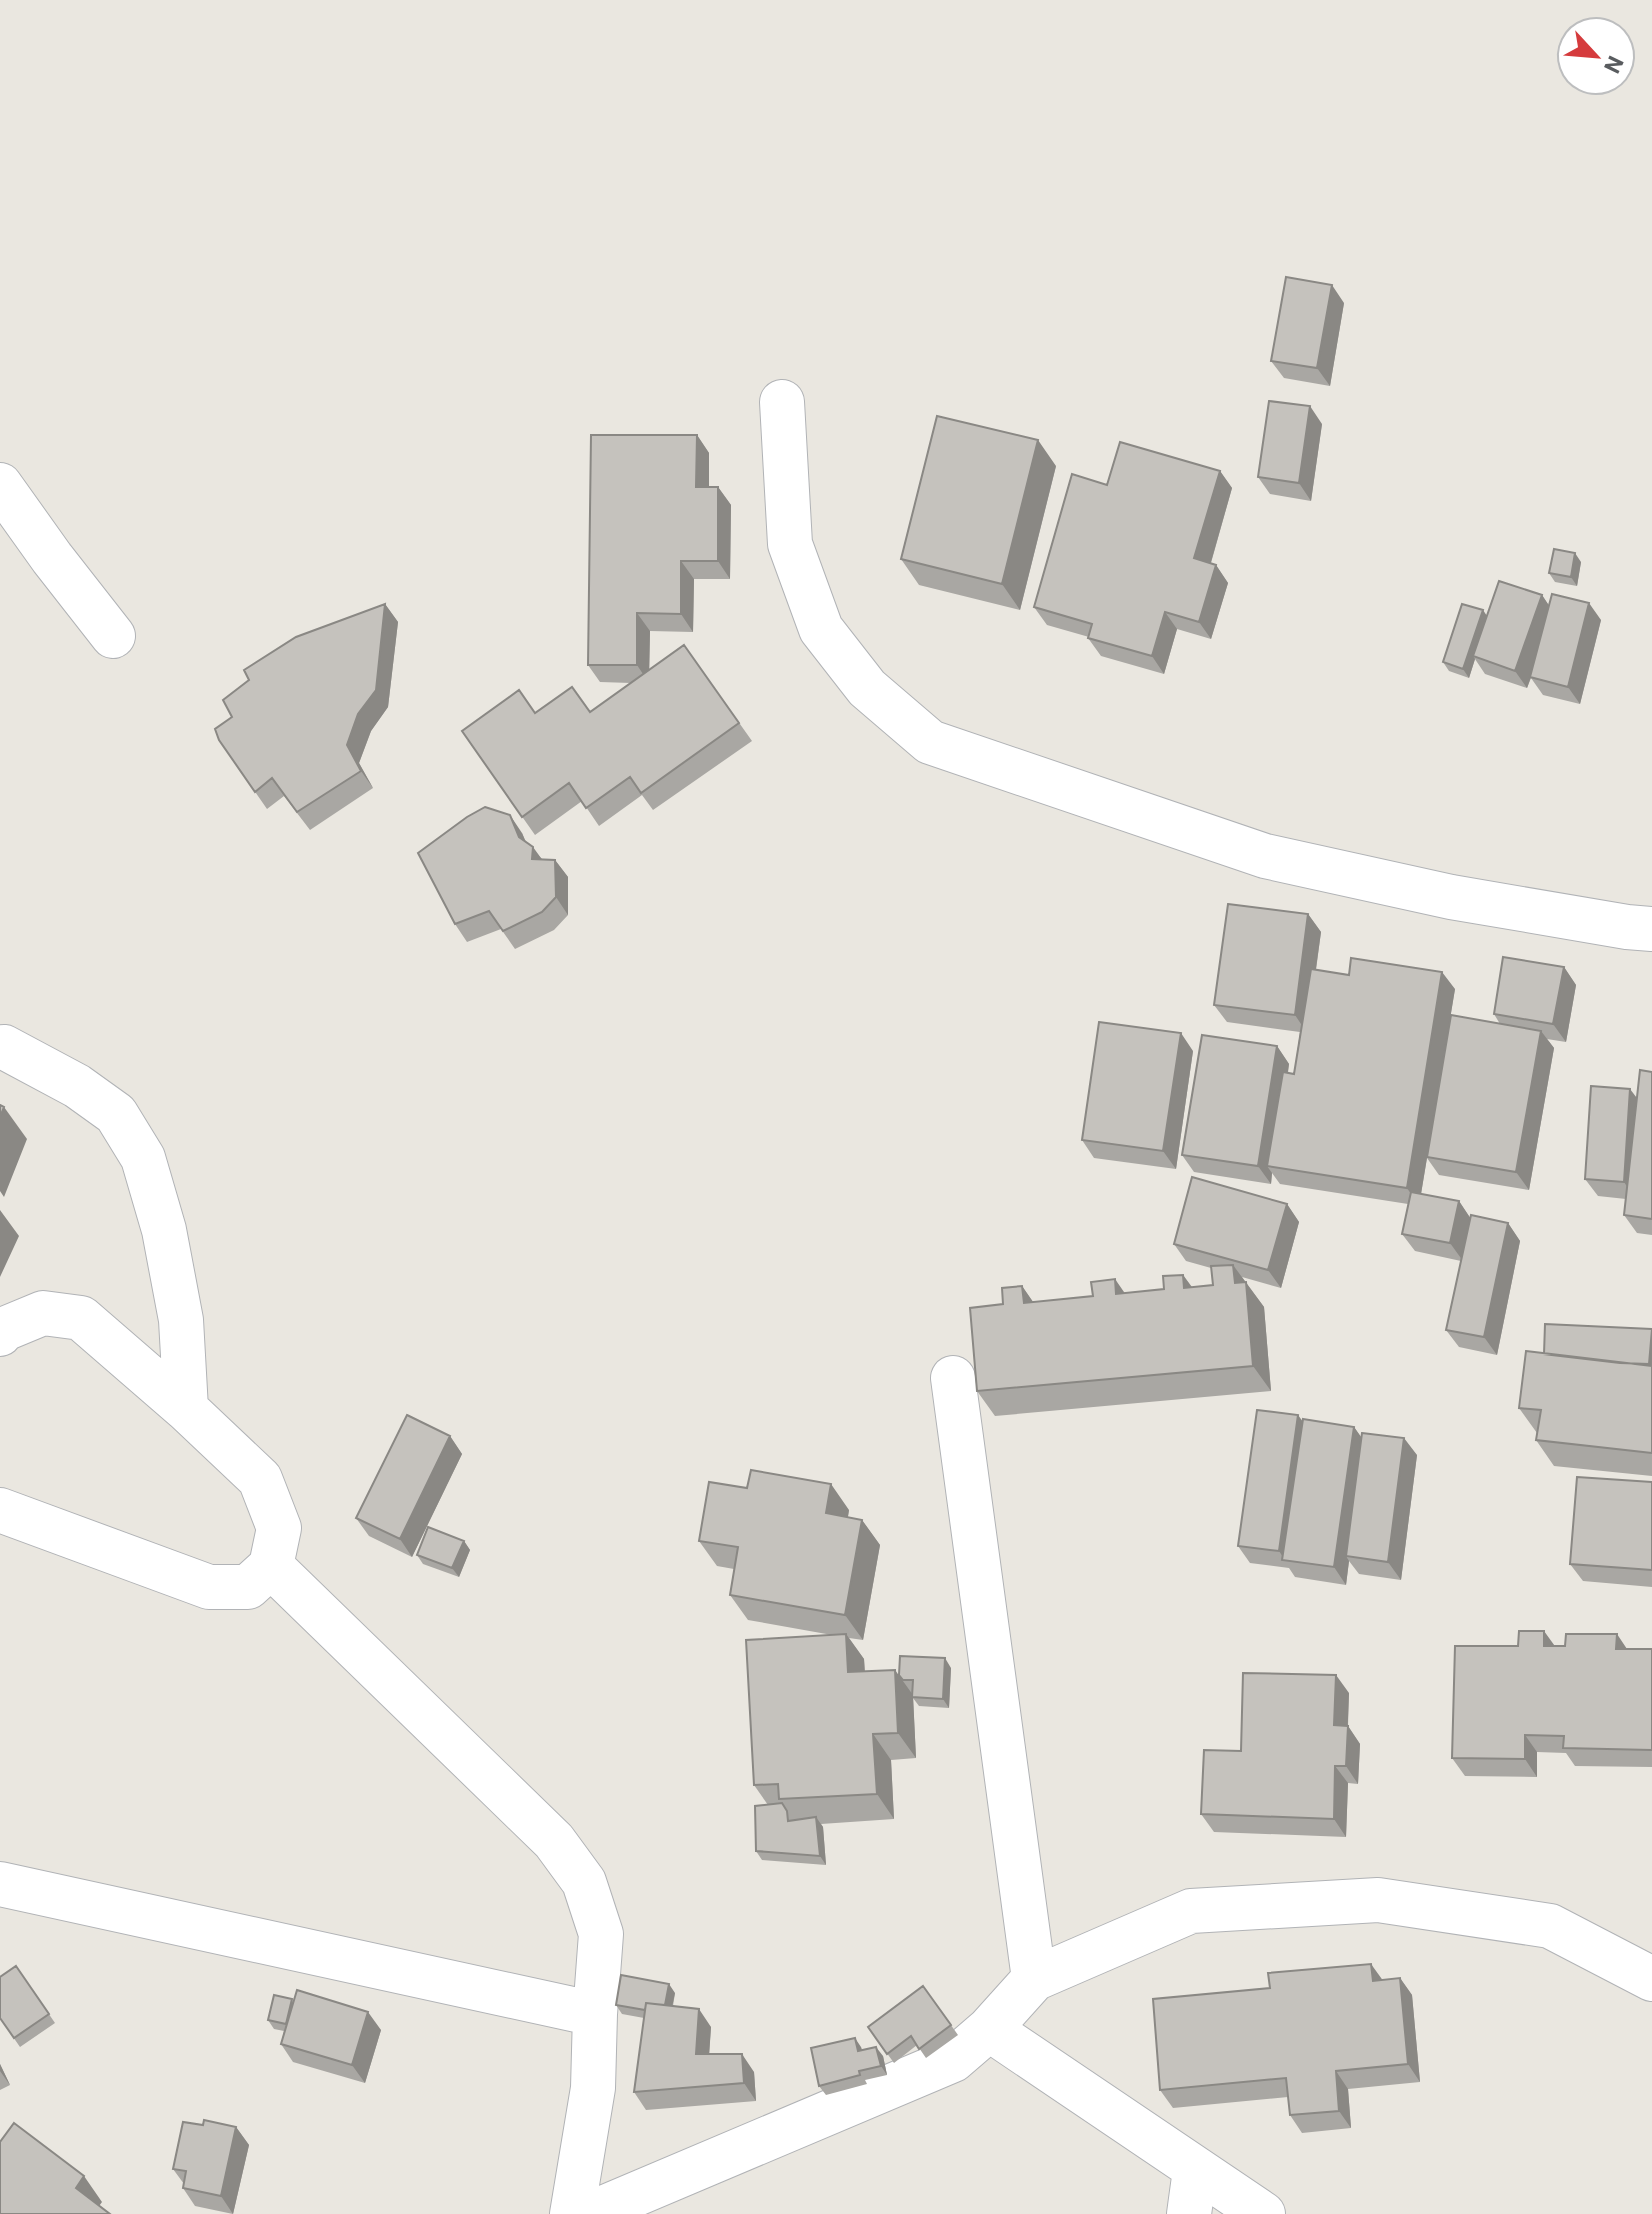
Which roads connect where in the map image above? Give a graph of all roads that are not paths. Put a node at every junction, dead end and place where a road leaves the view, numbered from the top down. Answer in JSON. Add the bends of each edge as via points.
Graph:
{"nodes":[{"id":1,"x":782,"y":402,"type":"dead end"},
{"id":2,"x":0,"y":485,"type":"edge"},
{"id":3,"x":113,"y":636,"type":"dead end"},
{"id":4,"x":1652,"y":929,"type":"edge"},
{"id":5,"x":4,"y":1047,"type":"dead end"},
{"id":6,"x":0,"y":1334,"type":"edge"},
{"id":7,"x":953,"y":1378,"type":"dead end"},
{"id":8,"x":186,"y":1409,"type":"junction"},
{"id":9,"x":0,"y":1510,"type":"edge"},
{"id":10,"x":271,"y":1566,"type":"junction"},
{"id":11,"x":0,"y":1884,"type":"edge"},
{"id":12,"x":1034,"y":1979,"type":"junction"},
{"id":13,"x":1652,"y":1979,"type":"edge"},
{"id":14,"x":595,"y":2014,"type":"junction"},
{"id":15,"x":989,"y":2029,"type":"junction"},
{"id":16,"x":1195,"y":2170,"type":"junction"},
{"id":17,"x":572,"y":2214,"type":"edge"},
{"id":18,"x":589,"y":2214,"type":"edge"},
{"id":19,"x":1189,"y":2214,"type":"edge"},
{"id":20,"x":1263,"y":2214,"type":"edge"}],
"edges":[{"from":1,"to":4,"type":"street","via":[[790,544],[821,629],[867,688],[930,742],[1265,856],[1451,897]]},
{"from":2,"to":3,"type":"street"},
{"from":5,"to":8,"type":"street","via":[[77,1086],[116,1114],[143,1158],[164,1230],[181,1320]]},
{"from":6,"to":8,"type":"street","via":[[43,1313],[81,1318]]},
{"from":7,"to":12,"type":"street"},
{"from":8,"to":10,"type":"street","via":[[260,1479],[279,1528]]},
{"from":9,"to":10,"type":"street","via":[[209,1587],[248,1587]]},
{"from":10,"to":14,"type":"street","via":[[554,1841],[584,1882],[601,1934]]},
{"from":11,"to":14,"type":"street"},
{"from":12,"to":13,"type":"street","via":[[1191,1911],[1378,1900],[1550,1926]]},
{"from":12,"to":15,"type":"street"},
{"from":14,"to":17,"type":"street","via":[[593,2088]]},
{"from":15,"to":16,"type":"street"},
{"from":15,"to":18,"type":"street","via":[[953,2060]]},
{"from":16,"to":19,"type":"street"},
{"from":16,"to":20,"type":"street"}]}
